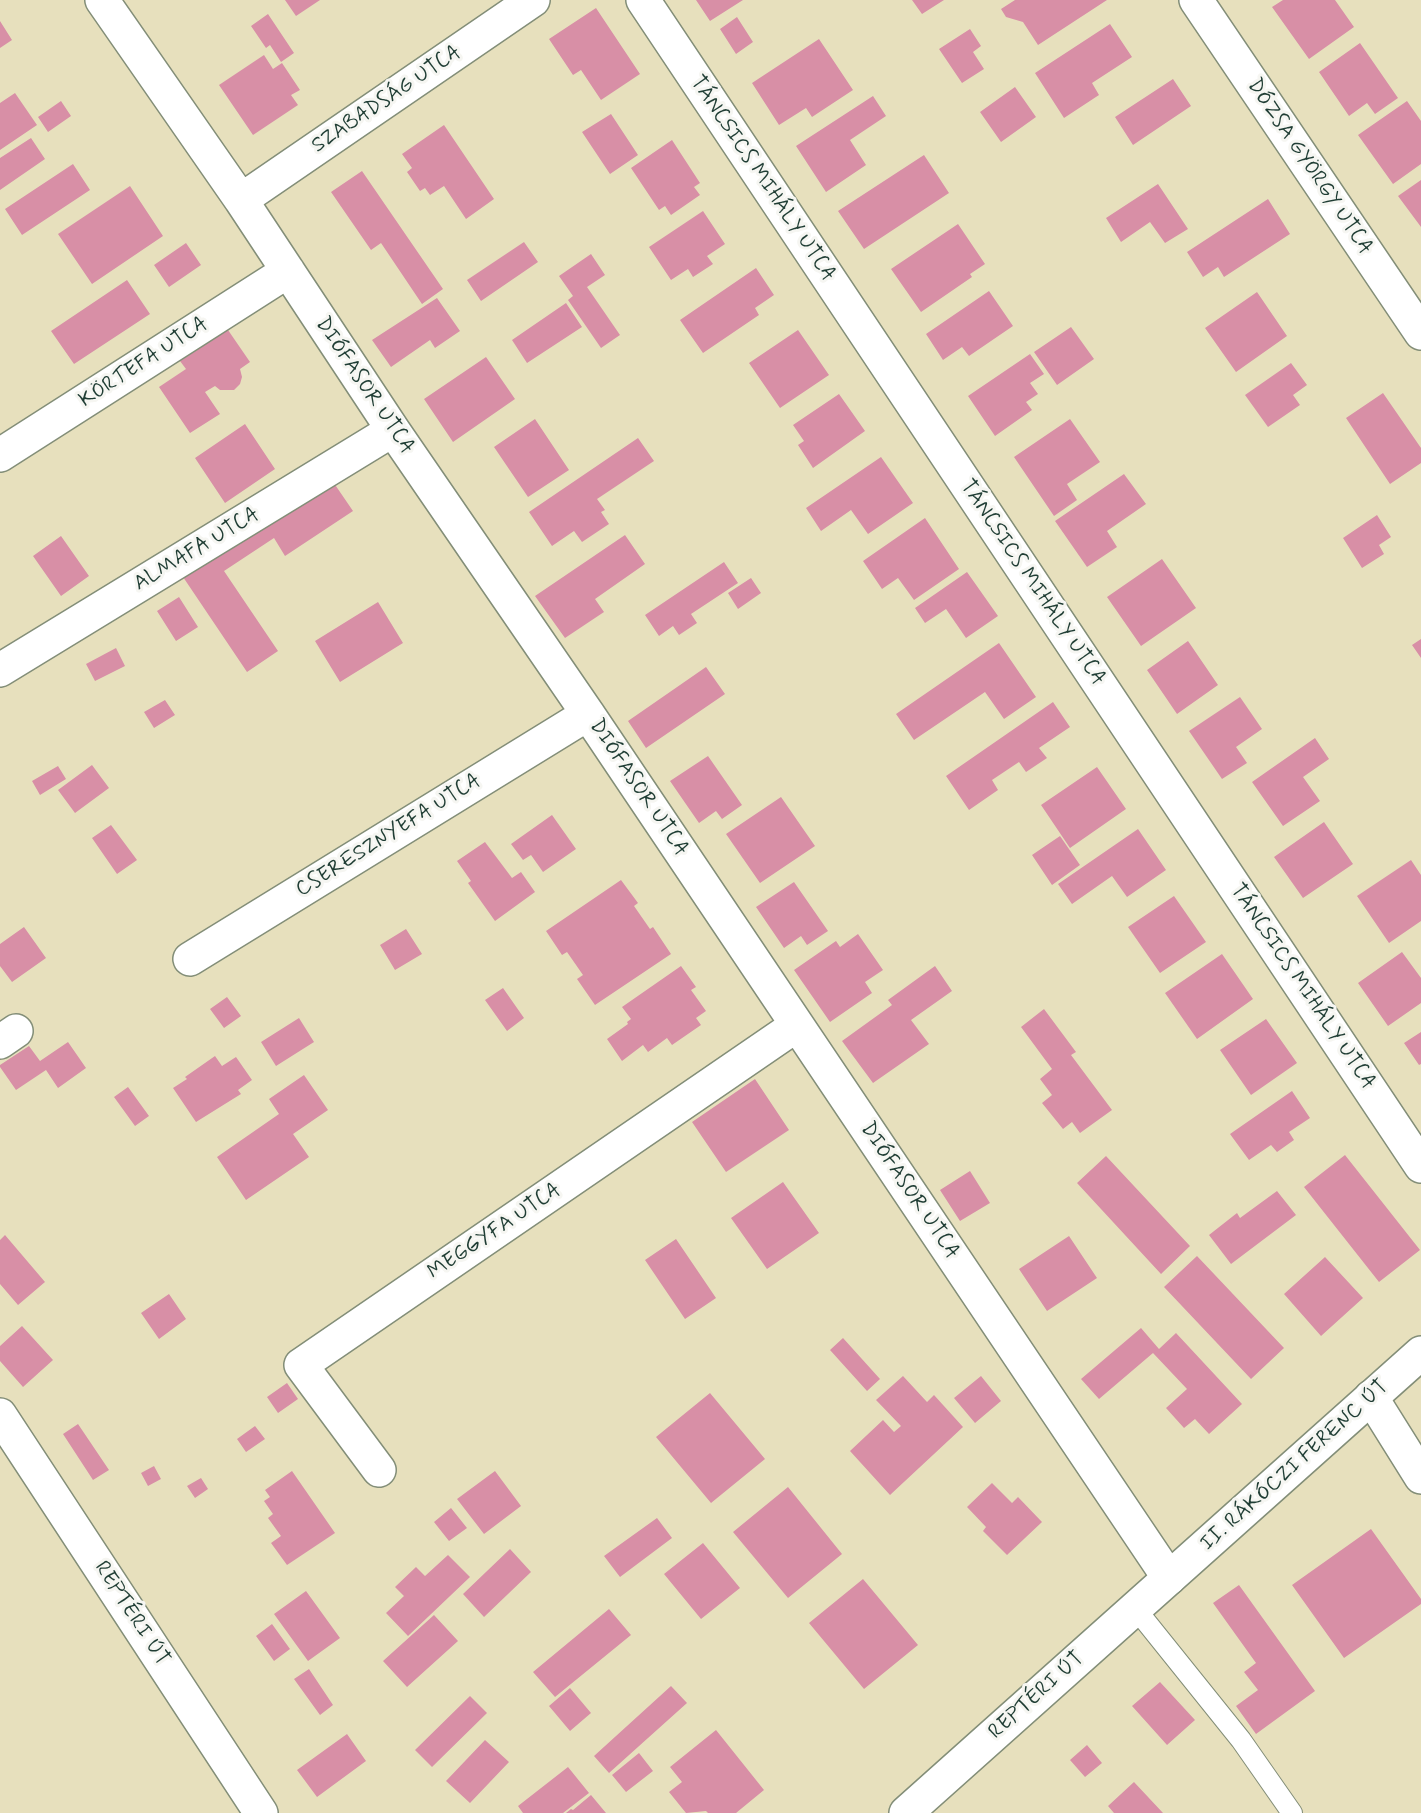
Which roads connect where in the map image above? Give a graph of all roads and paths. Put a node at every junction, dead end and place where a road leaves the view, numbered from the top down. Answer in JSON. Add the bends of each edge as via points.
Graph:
{"nodes":[{"id":1,"x":102,"y":0,"type":"edge"},
{"id":2,"x":533,"y":0,"type":"edge"},
{"id":3,"x":643,"y":0,"type":"edge"},
{"id":4,"x":1196,"y":0,"type":"edge"},
{"id":5,"x":241,"y":200,"type":"junction"},
{"id":6,"x":288,"y":270,"type":"junction"},
{"id":7,"x":1421,"y":333,"type":"edge"},
{"id":8,"x":393,"y":430,"type":"junction"},
{"id":9,"x":0,"y":455,"type":"edge"},
{"id":10,"x":0,"y":670,"type":"edge"},
{"id":11,"x":588,"y":714,"type":"junction"},
{"id":12,"x":190,"y":959,"type":"dead end"},
{"id":13,"x":797,"y":1025,"type":"junction"},
{"id":14,"x":1421,"y":1166,"type":"edge"},
{"id":15,"x":1421,"y":1353,"type":"edge"},
{"id":16,"x":1371,"y":1397,"type":"junction"},
{"id":17,"x":0,"y":1415,"type":"edge"},
{"id":18,"x":379,"y":1470,"type":"dead end"},
{"id":19,"x":1421,"y":1477,"type":"edge"},
{"id":20,"x":1168,"y":1578,"type":"junction"},
{"id":21,"x":1135,"y":1608,"type":"junction"},
{"id":22,"x":261,"y":1813,"type":"edge"},
{"id":23,"x":906,"y":1813,"type":"edge"},
{"id":24,"x":1293,"y":1813,"type":"edge"}],
"edges":[{"from":1,"to":5,"type":"street","name":"DIÓFASOR UTCA"},
{"from":2,"to":5,"type":"street","name":"SZABADSÁG UTCA"},
{"from":3,"to":14,"type":"street","name":"TÁNCSICS MIHÁLY UTCA"},
{"from":4,"to":7,"type":"street","name":"DÓZSA GYÖRGY UTCA"},
{"from":5,"to":6,"type":"street","name":"DIÓFASOR UTCA"},
{"from":6,"to":8,"type":"street","name":"DIÓFASOR UTCA"},
{"from":6,"to":9,"type":"street","name":"KÖRTEFA UTCA"},
{"from":8,"to":10,"type":"street","name":"ALMAFA UTCA"},
{"from":8,"to":11,"type":"street","name":"DIÓFASOR UTCA"},
{"from":11,"to":12,"type":"street","name":"CSERESZNYEFA UTCA"},
{"from":11,"to":13,"type":"street","name":"DIÓFASOR UTCA"},
{"from":13,"to":18,"type":"street","name":"MEGGYFA UTCA","via":[[301,1365]]},
{"from":13,"to":20,"type":"street","name":"DIÓFASOR UTCA"},
{"from":15,"to":16,"type":"street","name":"II. RÁKÓCZI FERENC ÚT"},
{"from":16,"to":19,"type":"street"},
{"from":16,"to":20,"type":"street","name":"II. RÁKÓCZI FERENC ÚT"},
{"from":17,"to":22,"type":"street","name":"REPTÉRI ÚT"},
{"from":20,"to":21,"type":"street","name":"REPTÉRI ÚT"},
{"from":21,"to":23,"type":"street","name":"REPTÉRI ÚT"},
{"from":21,"to":24,"type":"lane"}]}
